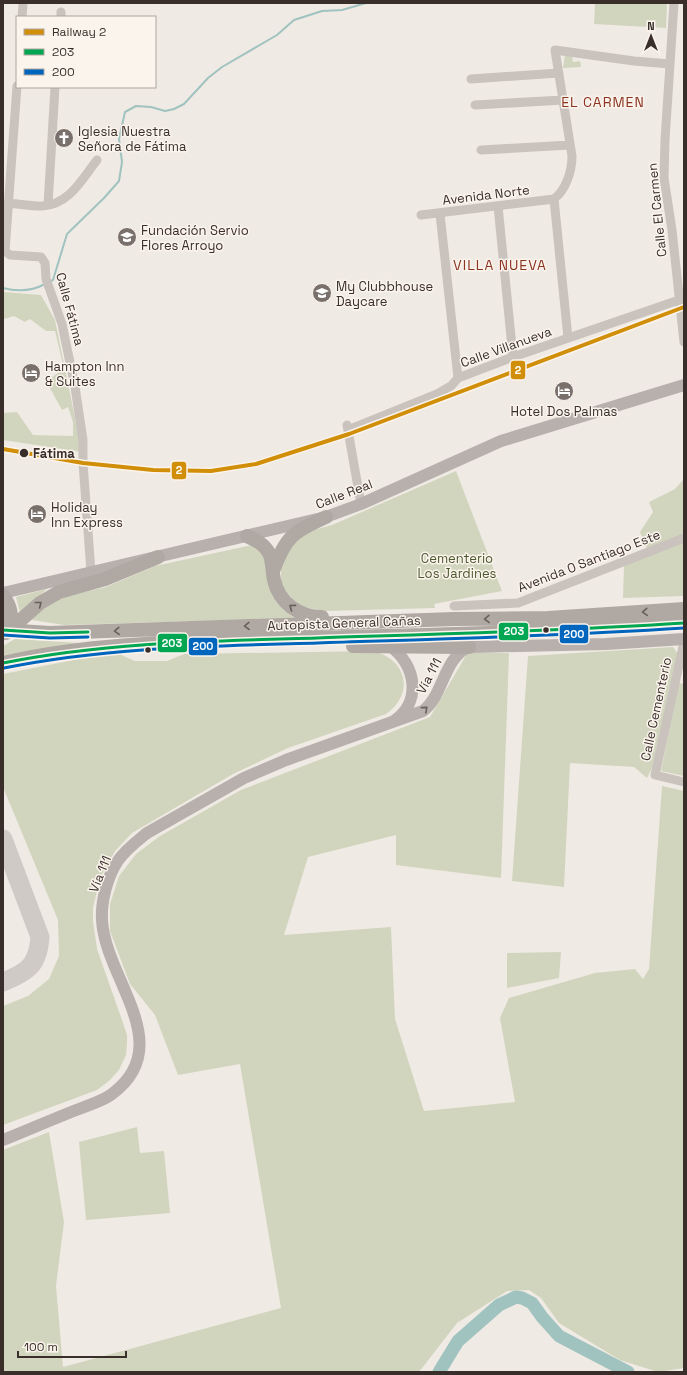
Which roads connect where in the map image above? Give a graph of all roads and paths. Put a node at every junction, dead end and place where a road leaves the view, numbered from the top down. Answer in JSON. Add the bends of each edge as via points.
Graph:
{"nodes":[{"id":1,"x":674,"y":3,"type":"edge"},
{"id":2,"x":23,"y":4,"type":"dead end"},
{"id":3,"x":22,"y":16,"type":"edge"},
{"id":4,"x":670,"y":64,"type":"junction"},
{"id":5,"x":559,"y":73,"type":"junction"},
{"id":6,"x":471,"y":79,"type":"dead end"},
{"id":7,"x":17,"y":88,"type":"edge"},
{"id":8,"x":56,"y":88,"type":"edge"},
{"id":9,"x":564,"y":100,"type":"junction"},
{"id":10,"x":475,"y":105,"type":"dead end"},
{"id":11,"x":570,"y":145,"type":"junction"},
{"id":12,"x":481,"y":150,"type":"dead end"},
{"id":13,"x":97,"y":160,"type":"dead end"},
{"id":14,"x":554,"y":199,"type":"junction"},
{"id":15,"x":8,"y":203,"type":"junction"},
{"id":16,"x":48,"y":205,"type":"junction"},
{"id":17,"x":498,"y":206,"type":"junction"},
{"id":18,"x":440,"y":214,"type":"junction"},
{"id":19,"x":421,"y":215,"type":"dead end"},
{"id":20,"x":679,"y":300,"type":"junction"},
{"id":21,"x":568,"y":338,"type":"junction"},
{"id":22,"x":684,"y":342,"type":"edge"},
{"id":23,"x":514,"y":357,"type":"junction"},
{"id":24,"x":458,"y":378,"type":"junction"},
{"id":25,"x":684,"y":385,"type":"edge"},
{"id":26,"x":361,"y":504,"type":"junction"},
{"id":27,"x":326,"y":517,"type":"junction"},
{"id":28,"x":247,"y":536,"type":"junction"},
{"id":29,"x":684,"y":538,"type":"edge"},
{"id":30,"x":158,"y":557,"type":"junction"},
{"id":31,"x":273,"y":571,"type":"junction"},
{"id":32,"x":91,"y":572,"type":"junction"},
{"id":33,"x":3,"y":593,"type":"edge"},
{"id":34,"x":3,"y":596,"type":"edge"},
{"id":35,"x":684,"y":609,"type":"edge"},
{"id":36,"x":454,"y":612,"type":"junction"},
{"id":37,"x":684,"y":623,"type":"edge"},
{"id":38,"x":5,"y":632,"type":"edge"},
{"id":39,"x":684,"y":639,"type":"edge"},
{"id":40,"x":227,"y":641,"type":"junction"},
{"id":41,"x":684,"y":642,"type":"edge"},
{"id":42,"x":391,"y":647,"type":"junction"},
{"id":43,"x":469,"y":647,"type":"junction"},
{"id":44,"x":3,"y":663,"type":"edge"},
{"id":45,"x":390,"y":724,"type":"junction"},
{"id":46,"x":684,"y":782,"type":"edge"},
{"id":47,"x":3,"y":1140,"type":"edge"}],
"edges":[{"from":1,"to":4,"type":"street","name":"Calle El Carmen"},
{"from":2,"to":3,"type":"street"},
{"from":4,"to":5,"type":"street","via":[[555,50]]},
{"from":4,"to":20,"type":"street","name":"Calle El Carmen","via":[[664,178]]},
{"from":5,"to":6,"type":"street"},
{"from":5,"to":9,"type":"street"},
{"from":7,"to":15,"type":"street","name":"Calle Fátima"},
{"from":8,"to":16,"type":"street"},
{"from":9,"to":10,"type":"street"},
{"from":9,"to":11,"type":"street"},
{"from":11,"to":12,"type":"street"},
{"from":11,"to":14,"type":"street","via":[[570,172]]},
{"from":13,"to":16,"type":"street","via":[[68,196]]},
{"from":14,"to":17,"type":"street","name":"Avenida Norte"},
{"from":14,"to":21,"type":"street"},
{"from":15,"to":16,"type":"street"},
{"from":15,"to":32,"type":"street","name":"Calle Fátima","via":[[5,251],[10,255],[41,257],[46,263],[46,279],[62,324],[70,359],[83,440]]},
{"from":17,"to":18,"type":"street","name":"Avenida Norte"},
{"from":17,"to":23,"type":"street"},
{"from":18,"to":19,"type":"street","name":"Avenida Norte"},
{"from":18,"to":24,"type":"street"},
{"from":20,"to":21,"type":"street","name":"Calle Villanueva"},
{"from":20,"to":22,"type":"street","name":"Calle El Carmen"},
{"from":21,"to":23,"type":"street","name":"Calle Villanueva"},
{"from":23,"to":24,"type":"street","name":"Calle Villanueva"},
{"from":24,"to":26,"type":"street","name":"Calle Villanueva","via":[[438,394],[348,427]]},
{"from":25,"to":26,"type":"main road","name":"Calle Real","via":[[501,441]]},
{"from":26,"to":27,"type":"main road","name":"Calle Real"},
{"from":27,"to":28,"type":"main road","name":"Calle Real"},
{"from":27,"to":31,"type":"highway","via":[[291,536],[284,545]]},
{"from":28,"to":30,"type":"main road","name":"Calle Real"},
{"from":28,"to":31,"type":"highway","via":[[266,549]]},
{"from":29,"to":36,"type":"street","name":"Avenida 0 Santiago Este","via":[[518,603]]},
{"from":30,"to":32,"type":"main road","name":"Calle Real"},
{"from":38,"to":30,"type":"highway","one_way":true,"via":[[40,603],[59,592],[105,578]]},
{"from":36,"to":31,"type":"highway","one_way":true,"via":[[316,617],[293,609],[278,590]]},
{"from":32,"to":33,"type":"main road","name":"Calle Real"},
{"from":34,"to":38,"type":"highway","via":[[12,612]]},
{"from":35,"to":36,"type":"highway","name":"Autopista General Cañas","one_way":true,"via":[[548,618]]},
{"from":36,"to":38,"type":"highway","name":"Autopista General Cañas","one_way":true,"via":[[50,633]]},
{"from":37,"to":40,"type":"highway","name":"Autopista General Cañas"},
{"from":39,"to":43,"type":"main road","via":[[613,644]]},
{"from":40,"to":42,"type":"highway"},
{"from":40,"to":44,"type":"highway","name":"Autopista General Cañas","via":[[102,646]]},
{"from":41,"to":46,"type":"street","name":"Calle Cementerio","via":[[655,775]]},
{"from":42,"to":43,"type":"highway"},
{"from":42,"to":45,"type":"main road","name":"Vía 111","via":[[409,665],[413,681],[408,706]]},
{"from":45,"to":43,"type":"main road","name":"Vía 111","one_way":true,"via":[[415,716],[427,708],[456,656]]},
{"from":45,"to":47,"type":"main road","name":"Vía 111","via":[[286,760],[244,778],[147,833],[126,852],[117,863],[107,886],[102,921],[116,971],[140,1032],[135,1070],[111,1095]]}]}
